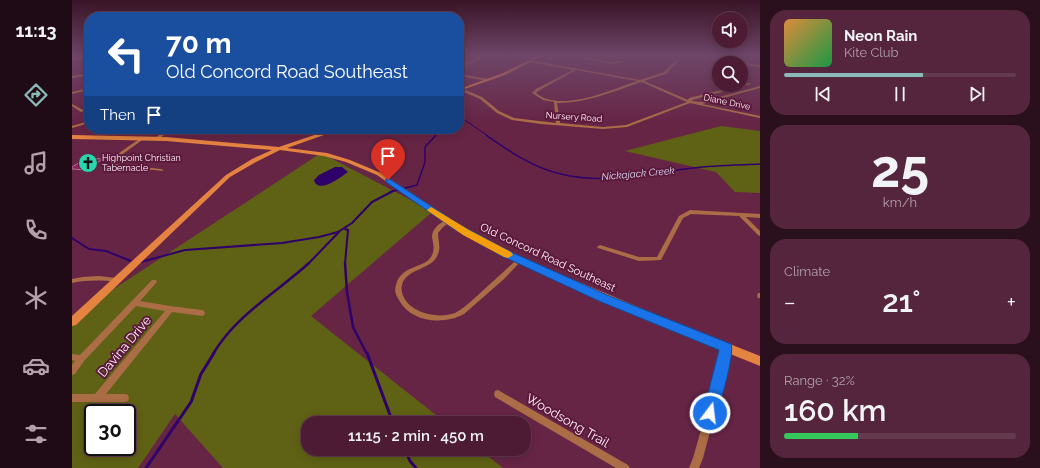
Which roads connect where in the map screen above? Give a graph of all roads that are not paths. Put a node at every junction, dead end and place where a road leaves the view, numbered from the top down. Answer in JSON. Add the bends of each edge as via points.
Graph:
{"nodes":[{"id":1,"x":473,"y":78,"type":"edge"},
{"id":2,"x":493,"y":78,"type":"edge"},
{"id":3,"x":560,"y":78,"type":"edge"},
{"id":4,"x":624,"y":78,"type":"edge"},
{"id":5,"x":651,"y":78,"type":"edge"},
{"id":6,"x":488,"y":80,"type":"junction"},
{"id":7,"x":641,"y":81,"type":"junction"},
{"id":8,"x":750,"y":84,"type":"joint"},
{"id":9,"x":464,"y":86,"type":"edge"},
{"id":10,"x":760,"y":87,"type":"edge"},
{"id":11,"x":464,"y":89,"type":"edge"},
{"id":12,"x":84,"y":90,"type":"edge"},
{"id":13,"x":72,"y":93,"type":"edge"},
{"id":14,"x":555,"y":101,"type":"junction"},
{"id":15,"x":690,"y":102,"type":"junction"},
{"id":16,"x":72,"y":105,"type":"edge"},
{"id":17,"x":82,"y":111,"type":"dead end"},
{"id":18,"x":760,"y":117,"type":"edge"},
{"id":19,"x":84,"y":123,"type":"edge"},
{"id":20,"x":558,"y":124,"type":"junction"},
{"id":21,"x":72,"y":127,"type":"edge"},
{"id":22,"x":163,"y":134,"type":"edge"},
{"id":23,"x":322,"y":134,"type":"edge"},
{"id":24,"x":72,"y":137,"type":"edge"},
{"id":25,"x":142,"y":138,"type":"junction"},
{"id":26,"x":156,"y":139,"type":"junction"},
{"id":27,"x":279,"y":148,"type":"junction"},
{"id":28,"x":161,"y":170,"type":"dead end"},
{"id":29,"x":741,"y":215,"type":"junction"},
{"id":30,"x":760,"y":216,"type":"edge"},
{"id":31,"x":448,"y":221,"type":"junction"},
{"id":32,"x":760,"y":234,"type":"edge"},
{"id":33,"x":600,"y":246,"type":"dead end"},
{"id":34,"x":519,"y":260,"type":"junction"},
{"id":35,"x":116,"y":280,"type":"junction"},
{"id":36,"x":72,"y":281,"type":"edge"},
{"id":37,"x":154,"y":282,"type":"dead end"},
{"id":38,"x":136,"y":303,"type":"junction"},
{"id":39,"x":170,"y":309,"type":"junction"},
{"id":40,"x":202,"y":313,"type":"dead end"},
{"id":41,"x":72,"y":322,"type":"edge"},
{"id":42,"x":726,"y":348,"type":"junction"},
{"id":43,"x":72,"y":358,"type":"edge"},
{"id":44,"x":81,"y":359,"type":"junction"},
{"id":45,"x":760,"y":361,"type":"edge"},
{"id":46,"x":72,"y":371,"type":"edge"},
{"id":47,"x":498,"y":394,"type":"dead end"},
{"id":48,"x":72,"y":398,"type":"edge"},
{"id":49,"x":97,"y":398,"type":"junction"},
{"id":50,"x":125,"y":398,"type":"dead end"},
{"id":51,"x":625,"y":468,"type":"edge"},
{"id":52,"x":694,"y":468,"type":"edge"}],
"edges":[{"from":1,"to":6,"type":"street"},
{"from":2,"to":6,"type":"street"},
{"from":3,"to":14,"type":"street","via":[[534,92],[541,98]]},
{"from":4,"to":7,"type":"street","name":"Diane Drive"},
{"from":5,"to":7,"type":"street"},
{"from":6,"to":9,"type":"street"},
{"from":7,"to":14,"type":"street","via":[[587,100]]},
{"from":7,"to":15,"type":"street","name":"Diane Drive"},
{"from":8,"to":10,"type":"street"},
{"from":8,"to":15,"type":"street","via":[[690,99]]},
{"from":10,"to":15,"type":"street","via":[[700,103]]},
{"from":11,"to":20,"type":"street","name":"Nursery Road","via":[[513,119]]},
{"from":12,"to":13,"type":"street"},
{"from":14,"to":20,"type":"street"},
{"from":15,"to":18,"type":"street","name":"Diane Drive"},
{"from":15,"to":20,"type":"street","name":"Nursery Road","via":[[627,126],[603,128]]},
{"from":16,"to":17,"type":"street"},
{"from":19,"to":21,"type":"street"},
{"from":22,"to":26,"type":"street"},
{"from":23,"to":27,"type":"street"},
{"from":24,"to":25,"type":"street","name":"Old Concord Road Southeast"},
{"from":25,"to":26,"type":"street","name":"Old Concord Road Southeast"},
{"from":25,"to":28,"type":"street","via":[[110,161],[114,165]]},
{"from":26,"to":27,"type":"street","name":"Old Concord Road Southeast"},
{"from":27,"to":31,"type":"street","name":"Old Concord Road Southeast","via":[[315,152],[367,168]]},
{"from":27,"to":35,"type":"street","via":[[223,180]]},
{"from":29,"to":30,"type":"street"},
{"from":29,"to":32,"type":"street"},
{"from":29,"to":33,"type":"street","via":[[690,212],[681,217],[659,259],[639,259]]},
{"from":31,"to":34,"type":"street","name":"Old Concord Road Southeast"},
{"from":31,"to":34,"type":"street","via":[[435,232],[435,254],[431,260],[410,271],[400,284],[402,300],[417,313],[440,318],[451,317],[461,312]]},
{"from":34,"to":42,"type":"street","name":"Old Concord Road Southeast","via":[[603,298]]},
{"from":35,"to":36,"type":"street","via":[[90,278]]},
{"from":35,"to":41,"type":"street"},
{"from":37,"to":38,"type":"street"},
{"from":38,"to":39,"type":"street"},
{"from":38,"to":44,"type":"street"},
{"from":39,"to":40,"type":"street"},
{"from":39,"to":49,"type":"street","name":"Davina Drive"},
{"from":42,"to":45,"type":"street","name":"Old Concord Road Southeast"},
{"from":42,"to":52,"type":"street"},
{"from":43,"to":44,"type":"street"},
{"from":44,"to":46,"type":"street"},
{"from":47,"to":51,"type":"street","name":"Woodsong Trail"},
{"from":48,"to":49,"type":"street"},
{"from":49,"to":50,"type":"street"}]}
